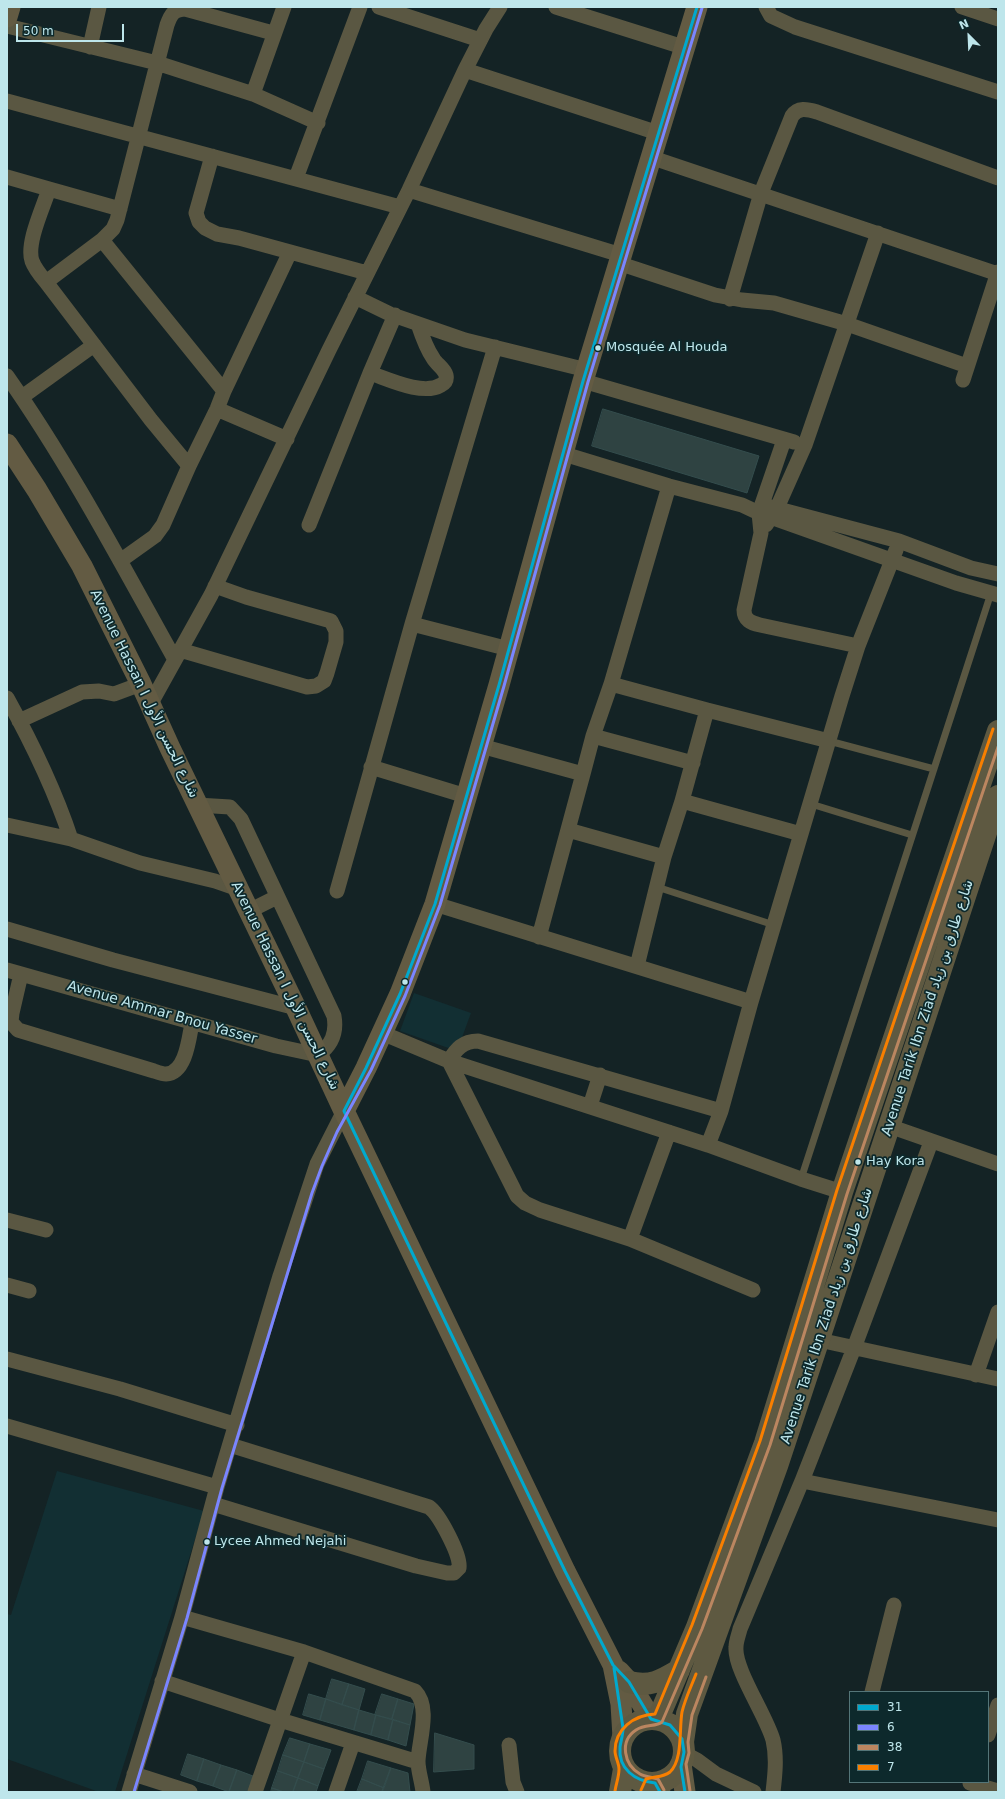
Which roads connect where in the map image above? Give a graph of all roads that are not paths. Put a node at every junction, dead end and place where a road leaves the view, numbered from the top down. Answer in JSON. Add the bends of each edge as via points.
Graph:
{"nodes":[{"id":1,"x":10,"y":7,"type":"edge"},
{"id":2,"x":99,"y":7,"type":"edge"},
{"id":3,"x":284,"y":7,"type":"edge"},
{"id":4,"x":360,"y":7,"type":"edge"},
{"id":5,"x":379,"y":7,"type":"edge"},
{"id":6,"x":500,"y":7,"type":"edge"},
{"id":7,"x":556,"y":7,"type":"edge"},
{"id":8,"x":697,"y":7,"type":"edge"},
{"id":9,"x":766,"y":7,"type":"edge"},
{"id":10,"x":962,"y":7,"type":"edge"},
{"id":11,"x":7,"y":17,"type":"edge"},
{"id":12,"x":998,"y":19,"type":"edge"},
{"id":13,"x":7,"y":26,"type":"edge"},
{"id":14,"x":274,"y":32,"type":"junction"},
{"id":15,"x":480,"y":40,"type":"junction"},
{"id":16,"x":90,"y":46,"type":"junction"},
{"id":17,"x":683,"y":47,"type":"junction"},
{"id":18,"x":157,"y":63,"type":"junction"},
{"id":19,"x":465,"y":70,"type":"junction"},
{"id":20,"x":998,"y":92,"type":"edge"},
{"id":21,"x":253,"y":94,"type":"junction"},
{"id":22,"x":7,"y":101,"type":"edge"},
{"id":23,"x":318,"y":123,"type":"junction"},
{"id":24,"x":658,"y":133,"type":"junction"},
{"id":25,"x":140,"y":136,"type":"junction"},
{"id":26,"x":212,"y":156,"type":"junction"},
{"id":27,"x":650,"y":157,"type":"junction"},
{"id":28,"x":7,"y":177,"type":"edge"},
{"id":29,"x":296,"y":178,"type":"junction"},
{"id":30,"x":998,"y":178,"type":"edge"},
{"id":31,"x":49,"y":190,"type":"junction"},
{"id":32,"x":409,"y":190,"type":"junction"},
{"id":33,"x":761,"y":193,"type":"junction"},
{"id":34,"x":400,"y":206,"type":"junction"},
{"id":35,"x":120,"y":209,"type":"junction"},
{"id":36,"x":878,"y":233,"type":"junction"},
{"id":37,"x":102,"y":240,"type":"junction"},
{"id":38,"x":290,"y":252,"type":"junction"},
{"id":39,"x":620,"y":259,"type":"junction"},
{"id":40,"x":367,"y":273,"type":"junction"},
{"id":41,"x":998,"y":273,"type":"edge"},
{"id":42,"x":46,"y":282,"type":"junction"},
{"id":43,"x":355,"y":297,"type":"junction"},
{"id":44,"x":730,"y":299,"type":"junction"},
{"id":45,"x":395,"y":315,"type":"junction"},
{"id":46,"x":418,"y":324,"type":"junction"},
{"id":47,"x":847,"y":324,"type":"junction"},
{"id":48,"x":94,"y":345,"type":"junction"},
{"id":49,"x":495,"y":347,"type":"junction"},
{"id":50,"x":370,"y":372,"type":"junction"},
{"id":51,"x":7,"y":376,"type":"edge"},
{"id":52,"x":585,"y":376,"type":"junction"},
{"id":53,"x":224,"y":391,"type":"junction"},
{"id":54,"x":22,"y":397,"type":"junction"},
{"id":55,"x":217,"y":409,"type":"junction"},
{"id":56,"x":287,"y":438,"type":"junction"},
{"id":57,"x":784,"y":440,"type":"junction"},
{"id":58,"x":7,"y":444,"type":"edge"},
{"id":59,"x":805,"y":445,"type":"junction"},
{"id":60,"x":564,"y":454,"type":"junction"},
{"id":61,"x":189,"y":466,"type":"junction"},
{"id":62,"x":669,"y":486,"type":"junction"},
{"id":63,"x":767,"y":511,"type":"junction"},
{"id":64,"x":309,"y":525,"type":"dead end"},
{"id":65,"x":899,"y":541,"type":"junction"},
{"id":66,"x":892,"y":560,"type":"junction"},
{"id":67,"x":120,"y":562,"type":"junction"},
{"id":68,"x":998,"y":574,"type":"edge"},
{"id":69,"x":215,"y":586,"type":"junction"},
{"id":70,"x":994,"y":594,"type":"edge"},
{"id":71,"x":412,"y":624,"type":"junction"},
{"id":72,"x":858,"y":646,"type":"junction"},
{"id":73,"x":509,"y":649,"type":"junction"},
{"id":74,"x":177,"y":654,"type":"junction"},
{"id":75,"x":142,"y":684,"type":"junction"},
{"id":76,"x":611,"y":684,"type":"junction"},
{"id":77,"x":7,"y":698,"type":"edge"},
{"id":78,"x":151,"y":704,"type":"junction"},
{"id":79,"x":707,"y":710,"type":"junction"},
{"id":80,"x":19,"y":721,"type":"junction"},
{"id":81,"x":998,"y":731,"type":"edge"},
{"id":82,"x":593,"y":736,"type":"junction"},
{"id":83,"x":829,"y":741,"type":"junction"},
{"id":84,"x":481,"y":746,"type":"junction"},
{"id":85,"x":693,"y":763,"type":"junction"},
{"id":86,"x":371,"y":767,"type":"junction"},
{"id":87,"x":934,"y":769,"type":"junction"},
{"id":88,"x":583,"y":774,"type":"junction"},
{"id":89,"x":466,"y":796,"type":"junction"},
{"id":90,"x":998,"y":796,"type":"edge"},
{"id":91,"x":682,"y":802,"type":"junction"},
{"id":92,"x":811,"y":804,"type":"junction"},
{"id":93,"x":197,"y":805,"type":"junction"},
{"id":94,"x":7,"y":825,"type":"edge"},
{"id":95,"x":568,"y":830,"type":"junction"},
{"id":96,"x":801,"y":834,"type":"junction"},
{"id":97,"x":992,"y":834,"type":"edge"},
{"id":98,"x":912,"y":835,"type":"junction"},
{"id":99,"x":71,"y":839,"type":"junction"},
{"id":100,"x":664,"y":857,"type":"junction"},
{"id":101,"x":657,"y":887,"type":"junction"},
{"id":102,"x":238,"y":889,"type":"junction"},
{"id":103,"x":337,"y":891,"type":"dead end"},
{"id":104,"x":277,"y":897,"type":"junction"},
{"id":105,"x":436,"y":904,"type":"junction"},
{"id":106,"x":248,"y":912,"type":"junction"},
{"id":107,"x":774,"y":925,"type":"junction"},
{"id":108,"x":7,"y":929,"type":"edge"},
{"id":109,"x":539,"y":937,"type":"junction"},
{"id":110,"x":637,"y":966,"type":"junction"},
{"id":111,"x":14,"y":972,"type":"edge"},
{"id":112,"x":751,"y":1002,"type":"junction"},
{"id":113,"x":296,"y":1008,"type":"junction"},
{"id":114,"x":192,"y":1023,"type":"junction"},
{"id":115,"x":382,"y":1033,"type":"junction"},
{"id":116,"x":318,"y":1056,"type":"junction"},
{"id":117,"x":448,"y":1061,"type":"junction"},
{"id":118,"x":600,"y":1075,"type":"junction"},
{"id":119,"x":590,"y":1106,"type":"junction"},
{"id":120,"x":344,"y":1110,"type":"junction"},
{"id":121,"x":720,"y":1112,"type":"junction"},
{"id":122,"x":888,"y":1126,"type":"junction"},
{"id":123,"x":668,"y":1132,"type":"junction"},
{"id":124,"x":931,"y":1142,"type":"junction"},
{"id":125,"x":708,"y":1145,"type":"junction"},
{"id":126,"x":998,"y":1164,"type":"edge"},
{"id":127,"x":801,"y":1179,"type":"junction"},
{"id":128,"x":842,"y":1192,"type":"junction"},
{"id":129,"x":7,"y":1220,"type":"edge"},
{"id":130,"x":46,"y":1230,"type":"dead end"},
{"id":131,"x":630,"y":1239,"type":"junction"},
{"id":132,"x":7,"y":1285,"type":"edge"},
{"id":133,"x":753,"y":1290,"type":"dead end"},
{"id":134,"x":29,"y":1291,"type":"dead end"},
{"id":135,"x":998,"y":1312,"type":"edge"},
{"id":136,"x":819,"y":1340,"type":"junction"},
{"id":137,"x":854,"y":1348,"type":"junction"},
{"id":138,"x":7,"y":1359,"type":"edge"},
{"id":139,"x":976,"y":1374,"type":"junction"},
{"id":140,"x":998,"y":1379,"type":"edge"},
{"id":141,"x":237,"y":1425,"type":"junction"},
{"id":142,"x":7,"y":1426,"type":"edge"},
{"id":143,"x":230,"y":1445,"type":"junction"},
{"id":144,"x":802,"y":1481,"type":"junction"},
{"id":145,"x":217,"y":1487,"type":"junction"},
{"id":146,"x":213,"y":1504,"type":"junction"},
{"id":147,"x":998,"y":1520,"type":"edge"},
{"id":148,"x":894,"y":1605,"type":"dead end"},
{"id":149,"x":182,"y":1617,"type":"junction"},
{"id":150,"x":304,"y":1652,"type":"junction"},
{"id":151,"x":613,"y":1665,"type":"junction"},
{"id":152,"x":679,"y":1670,"type":"junction"},
{"id":153,"x":162,"y":1682,"type":"junction"},
{"id":154,"x":629,"y":1682,"type":"junction"},
{"id":155,"x":872,"y":1691,"type":"edge"},
{"id":156,"x":998,"y":1705,"type":"edge"},
{"id":157,"x":654,"y":1719,"type":"junction"},
{"id":158,"x":280,"y":1720,"type":"junction"},
{"id":159,"x":989,"y":1732,"type":"edge"},
{"id":160,"x":623,"y":1737,"type":"junction"},
{"id":161,"x":353,"y":1743,"type":"junction"},
{"id":162,"x":509,"y":1745,"type":"dead end"},
{"id":163,"x":683,"y":1753,"type":"junction"},
{"id":164,"x":418,"y":1762,"type":"junction"},
{"id":165,"x":624,"y":1769,"type":"junction"},
{"id":166,"x":134,"y":1774,"type":"junction"},
{"id":167,"x":969,"y":1786,"type":"edge"},
{"id":168,"x":652,"y":1788,"type":"edge"},
{"id":169,"x":998,"y":1791,"type":"edge"},
{"id":170,"x":129,"y":1792,"type":"edge"},
{"id":171,"x":190,"y":1792,"type":"edge"},
{"id":172,"x":255,"y":1792,"type":"edge"},
{"id":173,"x":336,"y":1792,"type":"edge"},
{"id":174,"x":423,"y":1792,"type":"edge"},
{"id":175,"x":517,"y":1792,"type":"edge"},
{"id":176,"x":620,"y":1792,"type":"edge"},
{"id":177,"x":685,"y":1792,"type":"edge"},
{"id":178,"x":754,"y":1792,"type":"edge"},
{"id":179,"x":773,"y":1792,"type":"edge"}],
"edges":[{"from":1,"to":11,"type":"main road"},
{"from":2,"to":16,"type":"street"},
{"from":3,"to":14,"type":"street"},
{"from":4,"to":23,"type":"street"},
{"from":5,"to":15,"type":"street"},
{"from":6,"to":15,"type":"street"},
{"from":7,"to":17,"type":"street"},
{"from":8,"to":17,"type":"main road"},
{"from":9,"to":20,"type":"street","via":[[771,16],[795,27]]},
{"from":10,"to":12,"type":"street"},
{"from":13,"to":16,"type":"street"},
{"from":14,"to":18,"type":"street","via":[[177,10],[169,19]]},
{"from":14,"to":21,"type":"street"},
{"from":15,"to":19,"type":"street"},
{"from":16,"to":18,"type":"street"},
{"from":17,"to":24,"type":"main road"},
{"from":18,"to":21,"type":"street"},
{"from":18,"to":25,"type":"street"},
{"from":19,"to":24,"type":"street"},
{"from":19,"to":32,"type":"street"},
{"from":21,"to":23,"type":"street"},
{"from":22,"to":25,"type":"street"},
{"from":23,"to":29,"type":"street"},
{"from":24,"to":27,"type":"main road"},
{"from":25,"to":26,"type":"street"},
{"from":25,"to":35,"type":"street"},
{"from":26,"to":29,"type":"street"},
{"from":26,"to":38,"type":"street","via":[[196,213],[199,222],[216,234]]},
{"from":27,"to":33,"type":"street"},
{"from":27,"to":39,"type":"main road"},
{"from":28,"to":31,"type":"street"},
{"from":29,"to":34,"type":"street"},
{"from":30,"to":33,"type":"street","via":[[817,112],[801,109],[792,116]]},
{"from":31,"to":35,"type":"street"},
{"from":31,"to":42,"type":"street","via":[[30,250],[32,261]]},
{"from":32,"to":34,"type":"street"},
{"from":32,"to":39,"type":"street"},
{"from":33,"to":36,"type":"street"},
{"from":33,"to":44,"type":"street"},
{"from":34,"to":40,"type":"street"},
{"from":35,"to":37,"type":"street","via":[[113,229]]},
{"from":36,"to":41,"type":"street"},
{"from":36,"to":47,"type":"street"},
{"from":37,"to":42,"type":"street"},
{"from":37,"to":53,"type":"street"},
{"from":38,"to":40,"type":"street"},
{"from":38,"to":53,"type":"street"},
{"from":39,"to":44,"type":"street"},
{"from":39,"to":52,"type":"main road"},
{"from":40,"to":43,"type":"street"},
{"from":41,"to":47,"type":"street","via":[[965,373]]},
{"from":42,"to":48,"type":"street"},
{"from":43,"to":45,"type":"street"},
{"from":43,"to":56,"type":"street"},
{"from":44,"to":47,"type":"street","via":[[774,303]]},
{"from":45,"to":46,"type":"street"},
{"from":45,"to":50,"type":"street"},
{"from":46,"to":49,"type":"street"},
{"from":46,"to":50,"type":"street","via":[[428,350],[445,373],[444,383],[438,387],[425,389]]},
{"from":47,"to":59,"type":"street"},
{"from":48,"to":54,"type":"street"},
{"from":48,"to":61,"type":"street"},
{"from":49,"to":52,"type":"street"},
{"from":49,"to":71,"type":"street"},
{"from":50,"to":64,"type":"street"},
{"from":51,"to":54,"type":"street"},
{"from":52,"to":57,"type":"street"},
{"from":52,"to":60,"type":"main road"},
{"from":53,"to":55,"type":"street"},
{"from":54,"to":67,"type":"street","via":[[78,485]]},
{"from":55,"to":56,"type":"street"},
{"from":55,"to":61,"type":"street"},
{"from":56,"to":69,"type":"street"},
{"from":57,"to":59,"type":"street"},
{"from":57,"to":63,"type":"street"},
{"from":58,"to":75,"type":"main road","name":"Avenue Hassan I شارع الحسن الأول","via":[[38,490],[82,566]]},
{"from":59,"to":63,"type":"street"},
{"from":60,"to":62,"type":"street"},
{"from":60,"to":73,"type":"main road"},
{"from":61,"to":67,"type":"street","via":[[163,525],[155,536]]},
{"from":62,"to":63,"type":"street"},
{"from":62,"to":76,"type":"street"},
{"from":63,"to":65,"type":"street"},
{"from":63,"to":66,"type":"street"},
{"from":63,"to":72,"type":"street","via":[[744,610],[745,618],[760,626]]},
{"from":65,"to":66,"type":"street"},
{"from":65,"to":68,"type":"street","via":[[971,568]]},
{"from":66,"to":70,"type":"street"},
{"from":66,"to":72,"type":"street"},
{"from":67,"to":74,"type":"street"},
{"from":69,"to":74,"type":"street"},
{"from":69,"to":74,"type":"street","via":[[331,621],[336,632],[336,642],[324,680],[316,686],[307,687]]},
{"from":70,"to":87,"type":"lane"},
{"from":71,"to":73,"type":"street"},
{"from":71,"to":86,"type":"street"},
{"from":72,"to":83,"type":"street"},
{"from":73,"to":84,"type":"main road"},
{"from":74,"to":78,"type":"street"},
{"from":75,"to":78,"type":"main road","name":"Avenue Hassan I شارع الحسن الأول"},
{"from":75,"to":80,"type":"street","via":[[114,694],[99,691],[82,692]]},
{"from":76,"to":79,"type":"street"},
{"from":76,"to":82,"type":"street"},
{"from":77,"to":80,"type":"street"},
{"from":78,"to":93,"type":"main road","name":"Avenue Hassan I شارع الحسن الأول"},
{"from":79,"to":83,"type":"street"},
{"from":79,"to":85,"type":"street"},
{"from":80,"to":99,"type":"street","via":[[62,813]]},
{"from":81,"to":128,"type":"main road","name":"Avenue Tarik Ibn Ziad شارع طارق بن زياد"},
{"from":82,"to":85,"type":"street"},
{"from":82,"to":88,"type":"street"},
{"from":83,"to":87,"type":"lane"},
{"from":83,"to":92,"type":"street"},
{"from":84,"to":88,"type":"street"},
{"from":84,"to":89,"type":"main road"},
{"from":85,"to":91,"type":"street"},
{"from":86,"to":89,"type":"street"},
{"from":86,"to":103,"type":"street"},
{"from":87,"to":98,"type":"lane"},
{"from":88,"to":95,"type":"street"},
{"from":89,"to":105,"type":"main road"},
{"from":90,"to":97,"type":"main road","name":"Avenue Tarik Ibn Ziad شارع طارق بن زياد"},
{"from":91,"to":96,"type":"street"},
{"from":91,"to":100,"type":"street"},
{"from":92,"to":96,"type":"street"},
{"from":92,"to":98,"type":"lane"},
{"from":93,"to":102,"type":"main road","name":"Avenue Hassan I شارع الحسن الأول"},
{"from":93,"to":104,"type":"street","via":[[230,807],[241,819]]},
{"from":94,"to":99,"type":"street"},
{"from":95,"to":100,"type":"street"},
{"from":95,"to":109,"type":"street"},
{"from":96,"to":107,"type":"street"},
{"from":97,"to":122,"type":"main road","name":"Avenue Tarik Ibn Ziad شارع طارق بن زياد"},
{"from":98,"to":127,"type":"lane"},
{"from":99,"to":102,"type":"street","via":[[140,863]]},
{"from":100,"to":101,"type":"street"},
{"from":101,"to":107,"type":"lane"},
{"from":101,"to":110,"type":"street"},
{"from":102,"to":106,"type":"main road","name":"Avenue Hassan I شارع الحسن الأول"},
{"from":104,"to":106,"type":"street"},
{"from":104,"to":116,"type":"street","via":[[334,1016],[336,1027],[331,1042]]},
{"from":105,"to":109,"type":"street"},
{"from":105,"to":115,"type":"main road"},
{"from":106,"to":113,"type":"main road","name":"Avenue Hassan I شارع الحسن الأول"},
{"from":107,"to":112,"type":"street"},
{"from":108,"to":113,"type":"street"},
{"from":109,"to":110,"type":"street"},
{"from":110,"to":112,"type":"street"},
{"from":111,"to":114,"type":"street","name":"Avenue Ammar Bnou Yasser"},
{"from":111,"to":114,"type":"street","via":[[11,1022],[18,1030],[166,1074],[179,1067],[185,1056]]},
{"from":112,"to":121,"type":"street"},
{"from":113,"to":116,"type":"main road","name":"Avenue Hassan I شارع الحسن الأول"},
{"from":114,"to":116,"type":"street","name":"Avenue Ammar Bnou Yasser"},
{"from":115,"to":117,"type":"street"},
{"from":115,"to":120,"type":"main road"},
{"from":116,"to":120,"type":"main road","name":"Avenue Hassan I شارع الحسن الأول"},
{"from":117,"to":118,"type":"street","via":[[457,1048],[471,1041],[478,1041]]},
{"from":117,"to":119,"type":"street"},
{"from":117,"to":131,"type":"street","via":[[517,1196],[524,1203]]},
{"from":118,"to":119,"type":"street"},
{"from":118,"to":121,"type":"street"},
{"from":119,"to":123,"type":"street"},
{"from":120,"to":141,"type":"street","via":[[317,1164],[307,1191]]},
{"from":120,"to":151,"type":"main road","name":"Avenue Hassan I شارع الحسن الأول"},
{"from":121,"to":125,"type":"street"},
{"from":122,"to":124,"type":"street"},
{"from":122,"to":136,"type":"main road","name":"Avenue Tarik Ibn Ziad شارع طارق بن زياد"},
{"from":123,"to":125,"type":"street"},
{"from":123,"to":131,"type":"street"},
{"from":124,"to":126,"type":"street"},
{"from":124,"to":137,"type":"street"},
{"from":125,"to":127,"type":"street"},
{"from":127,"to":128,"type":"street"},
{"from":128,"to":152,"type":"main road","name":"Avenue Tarik Ibn Ziad شارع طارق بن زياد","via":[[766,1443]]},
{"from":129,"to":130,"type":"street"},
{"from":131,"to":133,"type":"street"},
{"from":132,"to":134,"type":"street"},
{"from":135,"to":139,"type":"street"},
{"from":136,"to":137,"type":"street"},
{"from":136,"to":163,"type":"main road","name":"Avenue Tarik Ibn Ziad شارع طارق بن زياد","via":[[777,1466],[687,1714]]},
{"from":137,"to":139,"type":"street"},
{"from":137,"to":144,"type":"street"},
{"from":138,"to":141,"type":"street","via":[[120,1389]]},
{"from":139,"to":140,"type":"street"},
{"from":141,"to":143,"type":"street"},
{"from":142,"to":145,"type":"street"},
{"from":143,"to":145,"type":"street"},
{"from":143,"to":146,"type":"street","via":[[429,1507],[436,1514],[457,1555],[459,1568],[454,1573],[447,1573],[416,1566]]},
{"from":144,"to":147,"type":"street"},
{"from":144,"to":179,"type":"street","via":[[740,1629],[736,1646],[740,1665],[774,1742],[776,1769]]},
{"from":145,"to":146,"type":"street"},
{"from":146,"to":149,"type":"street"},
{"from":148,"to":155,"type":"street"},
{"from":149,"to":150,"type":"street"},
{"from":149,"to":153,"type":"street"},
{"from":150,"to":158,"type":"street"},
{"from":150,"to":164,"type":"street","via":[[415,1691],[420,1696],[423,1707]]},
{"from":151,"to":154,"type":"main road","name":"Avenue Hassan I شارع الحسن الأول"},
{"from":151,"to":160,"type":"main road","name":"Avenue Hassan I شارع الحسن الأول","via":[[621,1704]]},
{"from":152,"to":154,"type":"main road","via":[[660,1681],[638,1684]]},
{"from":152,"to":157,"type":"main road","name":"Avenue Tarik Ibn Ziad شارع طارق بن زياد"},
{"from":153,"to":158,"type":"street"},
{"from":153,"to":166,"type":"street"},
{"from":154,"to":157,"type":"main road","name":"Avenue Hassan I شارع الحسن الأول"},
{"from":156,"to":159,"type":"street"},
{"from":157,"to":160,"type":"main road","via":[[634,1724]]},
{"from":157,"to":163,"type":"main road","name":"Avenue Hassan I شارع الحسن الأول","via":[[673,1726],[679,1734]]},
{"from":158,"to":161,"type":"street"},
{"from":158,"to":172,"type":"street"},
{"from":160,"to":165,"type":"main road","name":"Avenue Hassan I شارع الحسن الأول","via":[[620,1748]]},
{"from":161,"to":164,"type":"street"},
{"from":161,"to":173,"type":"street"},
{"from":162,"to":175,"type":"street","via":[[513,1782]]},
{"from":163,"to":168,"type":"main road","via":[[671,1777]]},
{"from":163,"to":177,"type":"main road","name":"Avenue Hassan I شارع الحسن الأول"},
{"from":163,"to":178,"type":"street","via":[[716,1774]]},
{"from":164,"to":174,"type":"street"},
{"from":165,"to":168,"type":"main road"},
{"from":165,"to":176,"type":"main road"},
{"from":166,"to":170,"type":"street"},
{"from":166,"to":171,"type":"street"},
{"from":167,"to":169,"type":"street"}]}
